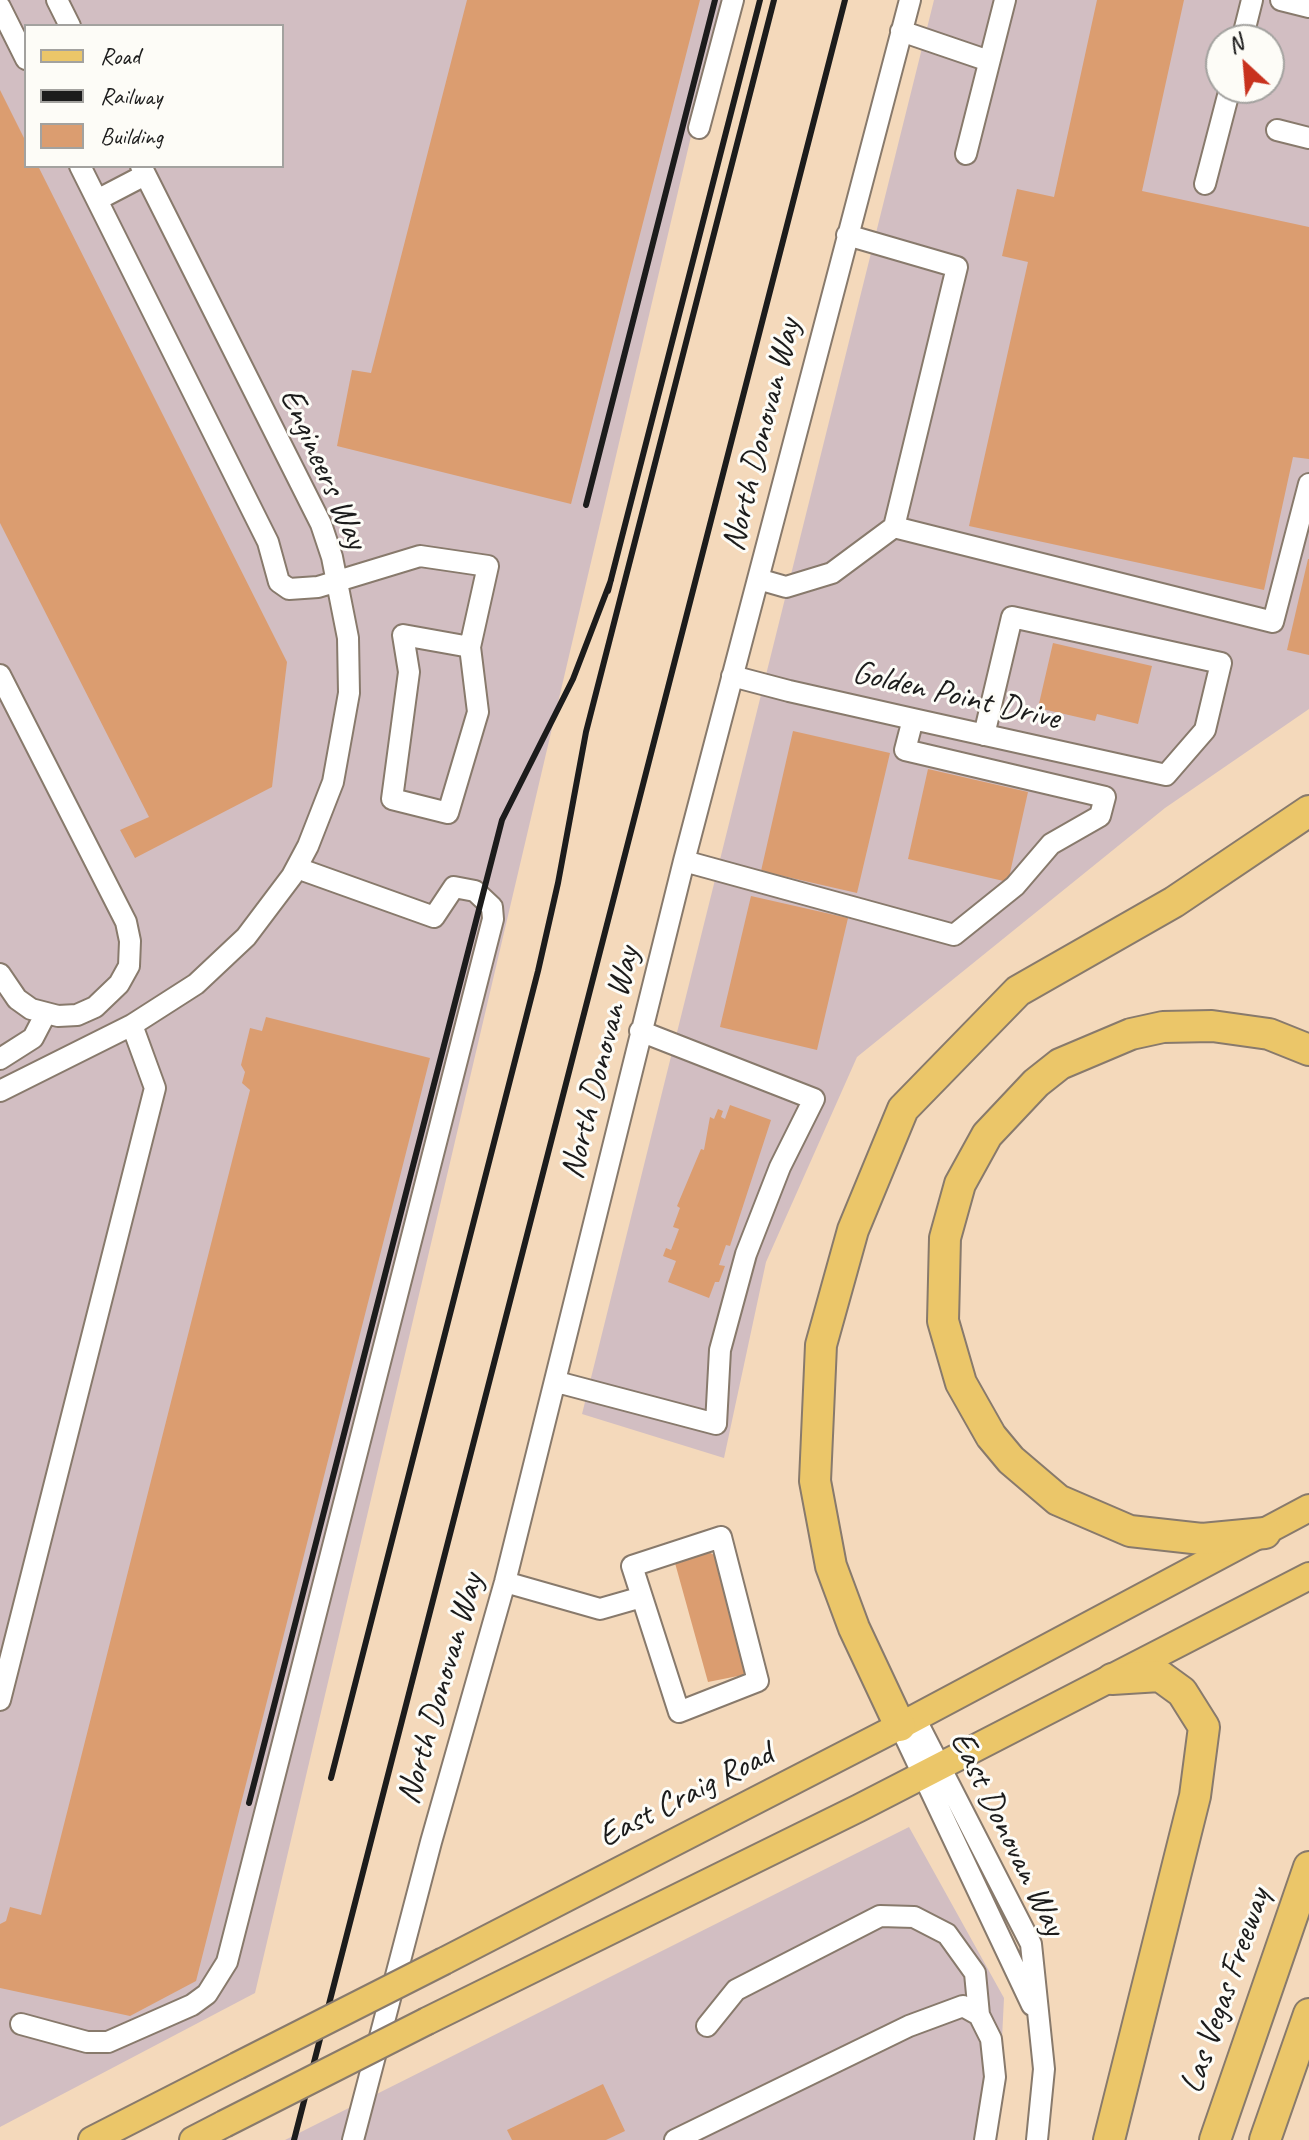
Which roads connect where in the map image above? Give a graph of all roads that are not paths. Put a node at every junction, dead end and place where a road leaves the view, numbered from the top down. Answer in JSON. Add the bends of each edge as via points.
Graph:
{"nodes":[{"id":1,"x":57,"y":0,"type":"edge"},
{"id":2,"x":733,"y":0,"type":"edge"},
{"id":3,"x":910,"y":0,"type":"edge"},
{"id":4,"x":1005,"y":0,"type":"edge"},
{"id":5,"x":1252,"y":0,"type":"edge"},
{"id":6,"x":1281,"y":0,"type":"edge"},
{"id":7,"x":0,"y":7,"type":"edge"},
{"id":8,"x":1309,"y":7,"type":"edge"},
{"id":9,"x":69,"y":24,"type":"edge"},
{"id":10,"x":1246,"y":24,"type":"edge"},
{"id":11,"x":901,"y":31,"type":"junction"},
{"id":12,"x":24,"y":55,"type":"edge"},
{"id":13,"x":989,"y":61,"type":"junction"},
{"id":14,"x":1226,"y":104,"type":"edge"},
{"id":15,"x":699,"y":128,"type":"dead end"},
{"id":16,"x":1277,"y":130,"type":"dead end"},
{"id":17,"x":1309,"y":138,"type":"edge"},
{"id":18,"x":966,"y":154,"type":"dead end"},
{"id":19,"x":81,"y":168,"type":"edge"},
{"id":20,"x":143,"y":171,"type":"edge"},
{"id":21,"x":1205,"y":184,"type":"dead end"},
{"id":22,"x":97,"y":200,"type":"junction"},
{"id":23,"x":847,"y":235,"type":"junction"},
{"id":24,"x":1309,"y":484,"type":"edge"},
{"id":25,"x":894,"y":527,"type":"junction"},
{"id":26,"x":758,"y":579,"type":"junction"},
{"id":27,"x":337,"y":583,"type":"junction"},
{"id":28,"x":470,"y":647,"type":"junction"},
{"id":29,"x":0,"y":675,"type":"edge"},
{"id":30,"x":732,"y":676,"type":"junction"},
{"id":31,"x":913,"y":719,"type":"junction"},
{"id":32,"x":984,"y":735,"type":"junction"},
{"id":33,"x":1309,"y":811,"type":"edge"},
{"id":34,"x":684,"y":861,"type":"junction"},
{"id":35,"x":297,"y":868,"type":"junction"},
{"id":36,"x":0,"y":974,"type":"edge"},
{"id":37,"x":95,"y":1007,"type":"junction"},
{"id":38,"x":46,"y":1013,"type":"junction"},
{"id":39,"x":132,"y":1025,"type":"junction"},
{"id":40,"x":640,"y":1031,"type":"junction"},
{"id":41,"x":109,"y":1036,"type":"junction"},
{"id":42,"x":1309,"y":1050,"type":"edge"},
{"id":43,"x":0,"y":1059,"type":"edge"},
{"id":44,"x":0,"y":1091,"type":"edge"},
{"id":45,"x":557,"y":1382,"type":"junction"},
{"id":46,"x":1309,"y":1508,"type":"edge"},
{"id":47,"x":1265,"y":1533,"type":"junction"},
{"id":48,"x":1309,"y":1576,"type":"edge"},
{"id":49,"x":505,"y":1582,"type":"junction"},
{"id":50,"x":642,"y":1597,"type":"junction"},
{"id":51,"x":4,"y":1668,"type":"edge"},
{"id":52,"x":1112,"y":1679,"type":"junction"},
{"id":53,"x":0,"y":1700,"type":"edge"},
{"id":54,"x":908,"y":1722,"type":"junction"},
{"id":55,"x":932,"y":1771,"type":"junction"},
{"id":56,"x":1309,"y":1867,"type":"edge"},
{"id":57,"x":1309,"y":2014,"type":"edge"},
{"id":58,"x":979,"y":2015,"type":"junction"},
{"id":59,"x":21,"y":2024,"type":"dead end"},
{"id":60,"x":707,"y":2026,"type":"dead end"},
{"id":61,"x":92,"y":2140,"type":"edge"},
{"id":62,"x":193,"y":2140,"type":"edge"},
{"id":63,"x":353,"y":2140,"type":"edge"},
{"id":64,"x":675,"y":2140,"type":"edge"},
{"id":65,"x":985,"y":2140,"type":"edge"},
{"id":66,"x":1037,"y":2140,"type":"edge"},
{"id":67,"x":1109,"y":2140,"type":"edge"},
{"id":68,"x":1215,"y":2140,"type":"edge"},
{"id":69,"x":1265,"y":2140,"type":"edge"}],
"edges":[{"from":1,"to":9,"type":"street"},
{"from":2,"to":15,"type":"street"},
{"from":3,"to":11,"type":"street","name":"North Donovan Way"},
{"from":4,"to":13,"type":"street"},
{"from":5,"to":10,"type":"street"},
{"from":6,"to":8,"type":"street"},
{"from":7,"to":12,"type":"street"},
{"from":11,"to":13,"type":"street"},
{"from":11,"to":23,"type":"street","name":"North Donovan Way"},
{"from":13,"to":18,"type":"street"},
{"from":14,"to":21,"type":"street"},
{"from":16,"to":17,"type":"street"},
{"from":19,"to":22,"type":"street"},
{"from":20,"to":22,"type":"street"},
{"from":20,"to":27,"type":"street","name":"Engineers Way","via":[[321,524]]},
{"from":22,"to":27,"type":"street","via":[[268,542],[279,582],[289,589]]},
{"from":23,"to":25,"type":"street","via":[[957,267]]},
{"from":23,"to":26,"type":"street","name":"North Donovan Way"},
{"from":24,"to":25,"type":"street","via":[[1273,622]]},
{"from":25,"to":26,"type":"street","via":[[832,573],[786,587]]},
{"from":26,"to":30,"type":"street","name":"North Donovan Way"},
{"from":27,"to":28,"type":"street","via":[[420,556],[488,566]]},
{"from":27,"to":35,"type":"street","name":"Engineers Way","via":[[348,638],[349,693],[333,782]]},
{"from":28,"to":28,"type":"street","via":[[478,712],[448,813],[392,799],[409,672],[403,635]]},
{"from":29,"to":37,"type":"street","via":[[126,922],[129,966]]},
{"from":30,"to":31,"type":"street","name":"Golden Point Drive"},
{"from":30,"to":34,"type":"street","name":"North Donovan Way"},
{"from":31,"to":32,"type":"street","name":"Golden Point Drive"},
{"from":31,"to":34,"type":"street","via":[[905,750],[1105,797],[1100,816],[1051,844],[1015,886],[954,935]]},
{"from":32,"to":32,"type":"street","name":"Golden Point Drive","via":[[1166,775],[1205,730],[1221,663],[1012,617]]},
{"from":33,"to":54,"type":"highway","via":[[1174,902],[1018,991],[903,1109],[853,1230],[821,1345],[815,1481],[831,1566],[854,1628]]},
{"from":34,"to":40,"type":"street","name":"North Donovan Way"},
{"from":35,"to":39,"type":"street","name":"Engineers Way","via":[[246,937],[196,984]]},
{"from":35,"to":59,"type":"street","via":[[434,917],[454,887],[475,891],[492,907],[493,919],[227,1962],[207,1994],[192,2005],[108,2042],[87,2042]]},
{"from":36,"to":38,"type":"street","via":[[17,999]]},
{"from":37,"to":38,"type":"street","via":[[77,1015]]},
{"from":37,"to":41,"type":"street"},
{"from":38,"to":43,"type":"street","via":[[33,1038]]},
{"from":39,"to":41,"type":"street","name":"Engineers Way"},
{"from":39,"to":51,"type":"street","via":[[155,1088]]},
{"from":40,"to":45,"type":"street","name":"North Donovan Way"},
{"from":40,"to":45,"type":"street","via":[[814,1099],[746,1254],[720,1350],[716,1424]]},
{"from":41,"to":44,"type":"street","name":"Engineers Way"},
{"from":42,"to":47,"type":"highway","via":[[1269,1034],[1212,1026],[1163,1027],[1131,1034],[1060,1064],[987,1135],[960,1184],[945,1238],[943,1321],[961,1383],[1011,1460],[1058,1500],[1130,1531],[1202,1539]]},
{"from":45,"to":49,"type":"street","name":"North Donovan Way"},
{"from":46,"to":47,"type":"main road","name":"East Craig Road"},
{"from":47,"to":54,"type":"main road","name":"East Craig Road"},
{"from":48,"to":52,"type":"main road"},
{"from":49,"to":50,"type":"street","via":[[600,1609]]},
{"from":49,"to":63,"type":"street","name":"North Donovan Way"},
{"from":50,"to":50,"type":"street","via":[[679,1712],[758,1681],[721,1537],[632,1566]]},
{"from":51,"to":53,"type":"street"},
{"from":52,"to":55,"type":"main road"},
{"from":52,"to":67,"type":"highway","via":[[1160,1676],[1182,1692],[1204,1727],[1195,1796]]},
{"from":54,"to":55,"type":"street","name":"East Donovan Way"},
{"from":54,"to":61,"type":"main road","name":"East Craig Road","bridge":true},
{"from":55,"to":62,"type":"main road","bridge":true},
{"from":55,"to":66,"type":"street","name":"East Donovan Way","via":[[1041,2028],[1044,2088]]},
{"from":56,"to":68,"type":"highway","name":"Las Vegas Freeway"},
{"from":57,"to":69,"type":"highway"},
{"from":58,"to":60,"type":"street","via":[[975,1973],[947,1934],[914,1917],[880,1916],[736,1990]]},
{"from":58,"to":64,"type":"street","via":[[963,2006],[909,2026]]},
{"from":58,"to":65,"type":"street","via":[[991,2039],[995,2077]]}]}
